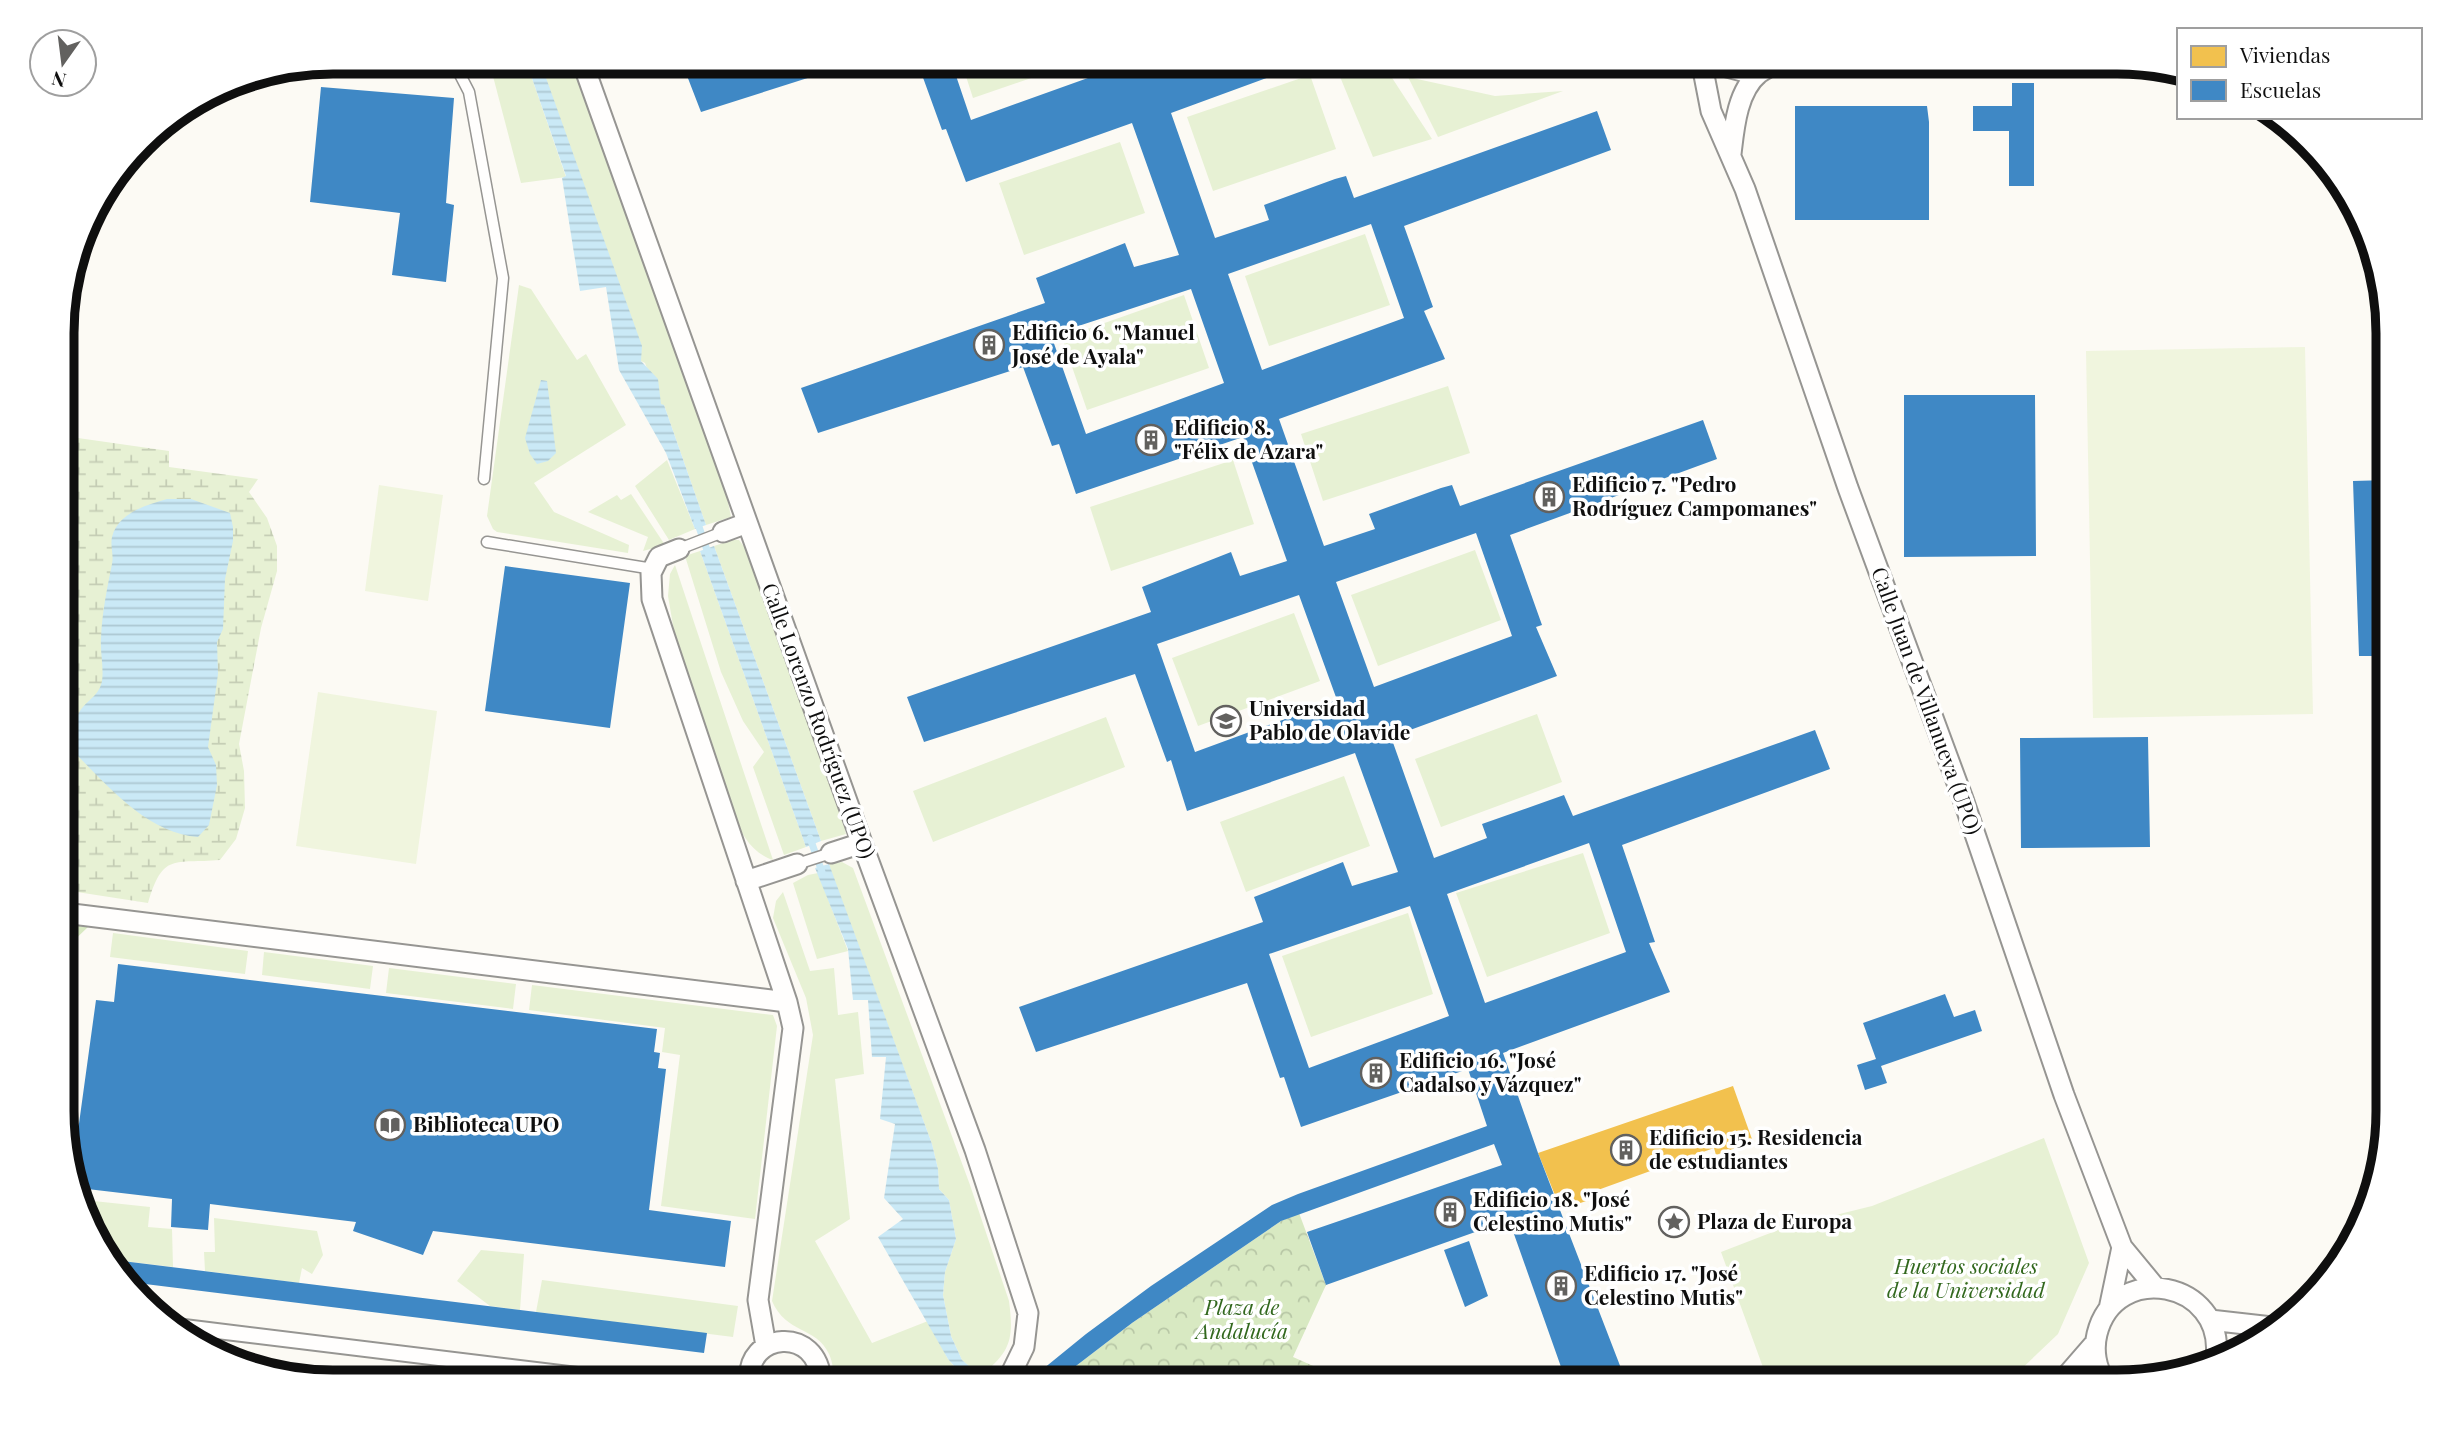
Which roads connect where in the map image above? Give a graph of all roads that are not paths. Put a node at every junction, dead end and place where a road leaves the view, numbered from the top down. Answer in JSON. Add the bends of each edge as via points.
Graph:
{"nodes":[{"id":1,"x":460,"y":74,"type":"edge"},
{"id":2,"x":587,"y":74,"type":"edge"},
{"id":3,"x":1704,"y":74,"type":"edge"},
{"id":4,"x":1753,"y":74,"type":"edge"},
{"id":5,"x":1757,"y":75,"type":"joint"},
{"id":6,"x":1731,"y":154,"type":"junction"},
{"id":7,"x":484,"y":479,"type":"dead end"},
{"id":8,"x":747,"y":523,"type":"junction"},
{"id":9,"x":723,"y":532,"type":"joint"},
{"id":10,"x":487,"y":542,"type":"dead end"},
{"id":11,"x":679,"y":549,"type":"joint"},
{"id":12,"x":653,"y":569,"type":"junction"},
{"id":13,"x":862,"y":843,"type":"junction"},
{"id":14,"x":831,"y":853,"type":"joint"},
{"id":15,"x":797,"y":864,"type":"joint"},
{"id":16,"x":746,"y":881,"type":"junction"},
{"id":17,"x":74,"y":914,"type":"edge"},
{"id":18,"x":786,"y":1002,"type":"junction"},
{"id":19,"x":2122,"y":1247,"type":"junction"},
{"id":20,"x":2155,"y":1287,"type":"junction"},
{"id":21,"x":2109,"y":1309,"type":"junction"},
{"id":22,"x":2210,"y":1320,"type":"junction"},
{"id":23,"x":2264,"y":1324,"type":"edge"},
{"id":24,"x":192,"y":1328,"type":"edge"},
{"id":25,"x":2095,"y":1343,"type":"junction"},
{"id":26,"x":766,"y":1346,"type":"junction"},
{"id":27,"x":2216,"y":1350,"type":"edge"},
{"id":28,"x":537,"y":1370,"type":"edge"},
{"id":29,"x":751,"y":1370,"type":"edge"},
{"id":30,"x":819,"y":1370,"type":"edge"},
{"id":31,"x":1012,"y":1370,"type":"edge"},
{"id":32,"x":2072,"y":1370,"type":"edge"},
{"id":33,"x":2100,"y":1370,"type":"edge"}],
"edges":[{"from":1,"to":7,"type":"lane","via":[[469,92],[503,278]]},
{"from":2,"to":8,"type":"street","name":"Calle Lorenzo Rodríguez (UPO)"},
{"from":3,"to":6,"type":"street","name":"Calle Juan de Villanueva (UPO)","via":[[1711,111]]},
{"from":4,"to":5,"type":"street"},
{"from":5,"to":6,"type":"street","via":[[1738,114]]},
{"from":6,"to":19,"type":"street","name":"Calle Juan de Villanueva (UPO)"},
{"from":8,"to":9,"type":"street"},
{"from":8,"to":13,"type":"street","name":"Calle Lorenzo Rodríguez (UPO)"},
{"from":9,"to":11,"type":"lane"},
{"from":10,"to":12,"type":"lane"},
{"from":11,"to":12,"type":"street","via":[[659,557]]},
{"from":12,"to":16,"type":"street","via":[[652,600]]},
{"from":13,"to":14,"type":"street"},
{"from":13,"to":31,"type":"street","name":"Calle Lorenzo Rodríguez (UPO)","via":[[975,1150],[1028,1313],[1024,1347]]},
{"from":14,"to":15,"type":"lane"},
{"from":15,"to":16,"type":"street"},
{"from":16,"to":18,"type":"street"},
{"from":17,"to":18,"type":"street"},
{"from":18,"to":26,"type":"street","via":[[793,1028],[758,1300]]},
{"from":19,"to":20,"type":"street","name":"Calle Juan de Villanueva (UPO)"},
{"from":19,"to":21,"type":"street"},
{"from":20,"to":21,"type":"street","via":[[2122,1297]]},
{"from":20,"to":22,"type":"street","via":[[2188,1296]]},
{"from":21,"to":25,"type":"street"},
{"from":22,"to":23,"type":"street"},
{"from":22,"to":27,"type":"street"},
{"from":24,"to":28,"type":"street"},
{"from":25,"to":32,"type":"street"},
{"from":25,"to":33,"type":"street"},
{"from":26,"to":29,"type":"street"},
{"from":26,"to":30,"type":"street","via":[[790,1341],[801,1344],[817,1360]]}]}
